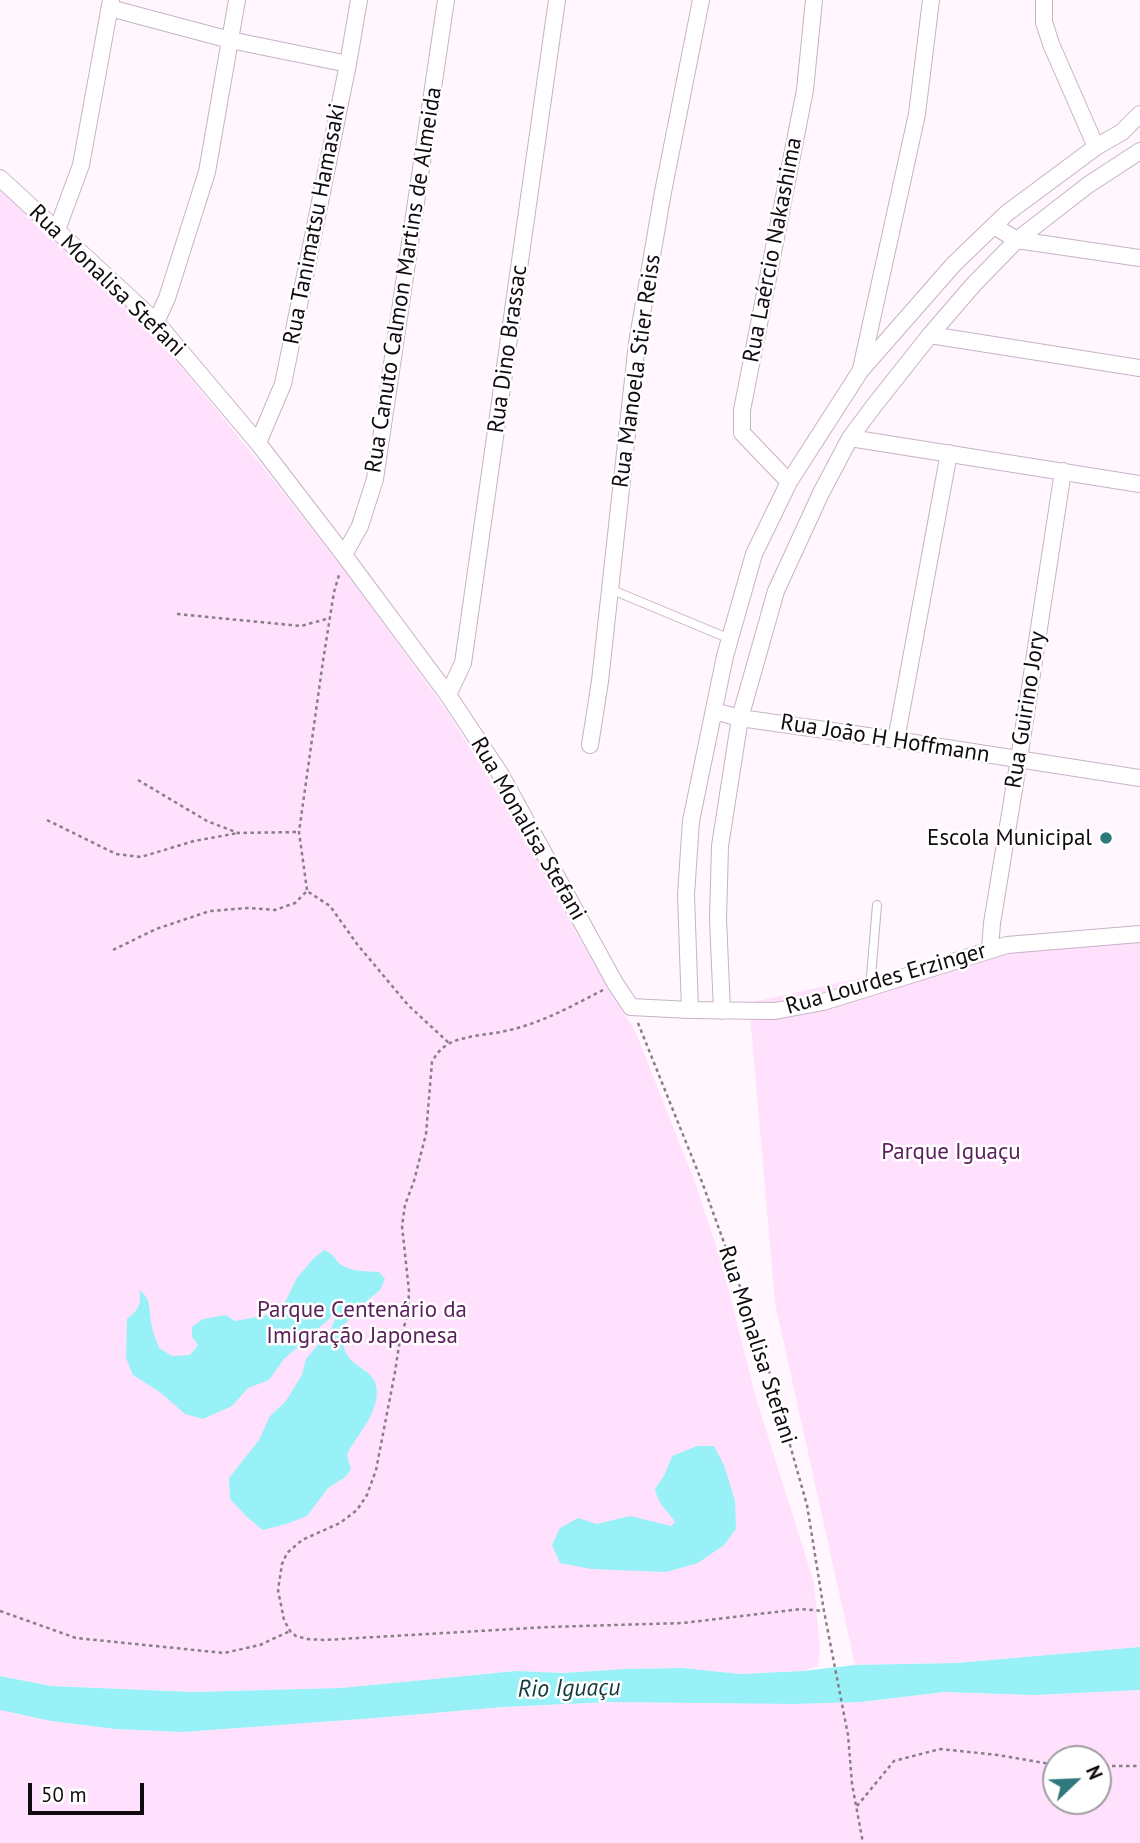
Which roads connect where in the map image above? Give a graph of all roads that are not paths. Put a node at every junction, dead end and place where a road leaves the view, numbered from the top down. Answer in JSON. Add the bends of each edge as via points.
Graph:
{"nodes":[{"id":1,"x":237,"y":0,"type":"edge"},
{"id":2,"x":359,"y":0,"type":"edge"},
{"id":3,"x":446,"y":0,"type":"edge"},
{"id":4,"x":557,"y":0,"type":"edge"},
{"id":5,"x":701,"y":0,"type":"edge"},
{"id":6,"x":814,"y":0,"type":"edge"},
{"id":7,"x":931,"y":0,"type":"edge"},
{"id":8,"x":1044,"y":0,"type":"edge"},
{"id":9,"x":111,"y":4,"type":"edge"},
{"id":10,"x":230,"y":40,"type":"junction"},
{"id":11,"x":348,"y":64,"type":"junction"},
{"id":12,"x":1140,"y":114,"type":"edge"},
{"id":13,"x":1096,"y":147,"type":"junction"},
{"id":14,"x":1140,"y":151,"type":"edge"},
{"id":15,"x":0,"y":178,"type":"edge"},
{"id":16,"x":994,"y":226,"type":"junction"},
{"id":17,"x":57,"y":230,"type":"junction"},
{"id":18,"x":1017,"y":240,"type":"junction"},
{"id":19,"x":1140,"y":258,"type":"edge"},
{"id":20,"x":156,"y":322,"type":"junction"},
{"id":21,"x":930,"y":335,"type":"junction"},
{"id":22,"x":1140,"y":368,"type":"edge"},
{"id":23,"x":861,"y":370,"type":"junction"},
{"id":24,"x":850,"y":438,"type":"junction"},
{"id":25,"x":258,"y":443,"type":"junction"},
{"id":26,"x":949,"y":453,"type":"junction"},
{"id":27,"x":1063,"y":471,"type":"junction"},
{"id":28,"x":789,"y":482,"type":"junction"},
{"id":29,"x":1140,"y":484,"type":"edge"},
{"id":30,"x":344,"y":555,"type":"junction"},
{"id":31,"x":610,"y":589,"type":"junction"},
{"id":32,"x":730,"y":639,"type":"junction"},
{"id":33,"x":448,"y":695,"type":"junction"},
{"id":34,"x":714,"y":711,"type":"junction"},
{"id":35,"x":740,"y":718,"type":"junction"},
{"id":36,"x":896,"y":740,"type":"junction"},
{"id":37,"x":590,"y":745,"type":"dead end"},
{"id":38,"x":1019,"y":759,"type":"junction"},
{"id":39,"x":1140,"y":778,"type":"edge"},
{"id":40,"x":877,"y":905,"type":"dead end"},
{"id":41,"x":1140,"y":934,"type":"edge"},
{"id":42,"x":990,"y":949,"type":"junction"},
{"id":43,"x":870,"y":988,"type":"junction"},
{"id":44,"x":631,"y":1006,"type":"joint"},
{"id":45,"x":690,"y":1010,"type":"junction"},
{"id":46,"x":722,"y":1011,"type":"junction"}],
"edges":[{"from":1,"to":10,"type":"street"},
{"from":2,"to":11,"type":"street","name":"Rua Tanimatsu Hamasaki"},
{"from":3,"to":30,"type":"street","name":"Rua Canuto Calmon Martins de Almeida","via":[[375,479],[360,527]]},
{"from":4,"to":33,"type":"street","name":"Rua Dino Brassac","via":[[463,663]]},
{"from":5,"to":31,"type":"street","name":"Rua Manoela Stier Reiss","via":[[637,343]]},
{"from":6,"to":28,"type":"street","name":"Rua Laércio Nakashima","via":[[805,90],[742,410],[742,432]]},
{"from":7,"to":23,"type":"street","via":[[918,114]]},
{"from":8,"to":13,"type":"street","via":[[1051,44]]},
{"from":9,"to":10,"type":"street"},
{"from":9,"to":17,"type":"street","via":[[81,165]]},
{"from":10,"to":11,"type":"street"},
{"from":10,"to":20,"type":"street","via":[[207,172]]},
{"from":11,"to":25,"type":"street","name":"Rua Tanimatsu Hamasaki","via":[[283,384]]},
{"from":12,"to":13,"type":"street","via":[[1122,132]]},
{"from":13,"to":16,"type":"street"},
{"from":14,"to":18,"type":"street"},
{"from":15,"to":17,"type":"street","name":"Rua Monalisa Stefani"},
{"from":16,"to":18,"type":"street"},
{"from":16,"to":23,"type":"street","via":[[954,264]]},
{"from":17,"to":20,"type":"street","name":"Rua Monalisa Stefani"},
{"from":18,"to":19,"type":"street"},
{"from":18,"to":21,"type":"street"},
{"from":20,"to":25,"type":"street","name":"Rua Monalisa Stefani"},
{"from":21,"to":22,"type":"street"},
{"from":21,"to":24,"type":"street"},
{"from":23,"to":28,"type":"street"},
{"from":24,"to":26,"type":"street"},
{"from":24,"to":35,"type":"street","via":[[776,591]]},
{"from":25,"to":30,"type":"street","name":"Rua Monalisa Stefani"},
{"from":26,"to":27,"type":"street"},
{"from":26,"to":36,"type":"street"},
{"from":27,"to":29,"type":"street"},
{"from":27,"to":38,"type":"street","name":"Rua Guirino Jory"},
{"from":28,"to":32,"type":"street","via":[[754,554]]},
{"from":30,"to":33,"type":"street","name":"Rua Monalisa Stefani"},
{"from":31,"to":32,"type":"lane"},
{"from":31,"to":37,"type":"street","name":"Rua Manoela Stier Reiss"},
{"from":32,"to":34,"type":"street"},
{"from":33,"to":44,"type":"street","name":"Rua Monalisa Stefani","via":[[501,775]]},
{"from":34,"to":35,"type":"street","name":"Rua João H Hoffmann"},
{"from":34,"to":45,"type":"street","via":[[691,821],[686,895]]},
{"from":35,"to":36,"type":"street","name":"Rua João H Hoffmann"},
{"from":35,"to":46,"type":"street","via":[[720,846]]},
{"from":36,"to":38,"type":"street","name":"Rua João H Hoffmann"},
{"from":38,"to":39,"type":"street","name":"Rua João H Hoffmann"},
{"from":38,"to":42,"type":"street","name":"Rua Guirino Jory"},
{"from":40,"to":43,"type":"lane"},
{"from":41,"to":42,"type":"street","name":"Rua Lourdes Erzinger"},
{"from":42,"to":43,"type":"street","name":"Rua Lourdes Erzinger"},
{"from":43,"to":46,"type":"street","name":"Rua Lourdes Erzinger","via":[[775,1011]]},
{"from":44,"to":45,"type":"street","name":"Rua Lourdes Erzinger"},
{"from":45,"to":46,"type":"street","name":"Rua Lourdes Erzinger"}]}
